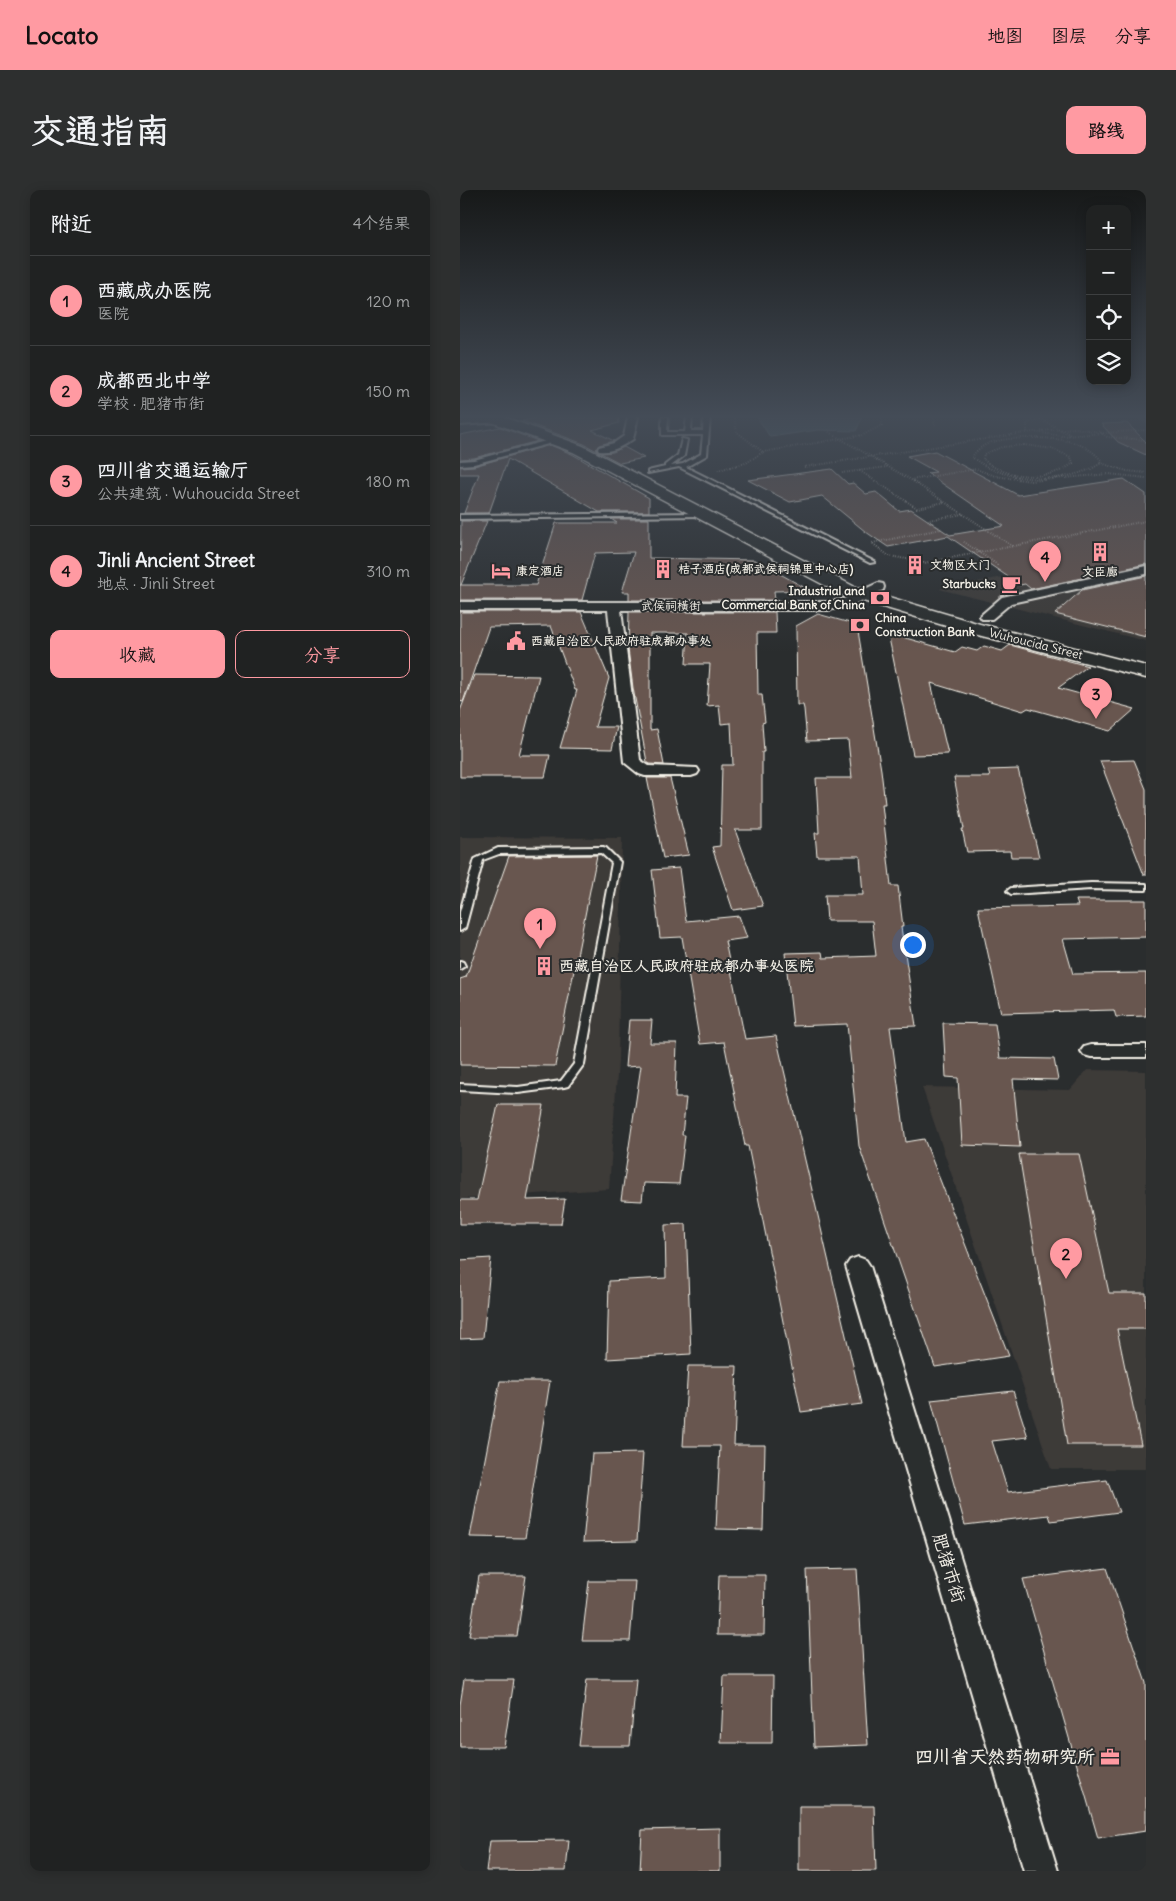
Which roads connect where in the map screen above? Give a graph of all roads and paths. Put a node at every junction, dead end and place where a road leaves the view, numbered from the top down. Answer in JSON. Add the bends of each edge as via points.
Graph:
{"nodes":[{"id":1,"x":669,"y":495,"type":"edge"},
{"id":2,"x":704,"y":495,"type":"edge"},
{"id":3,"x":740,"y":495,"type":"edge"},
{"id":4,"x":898,"y":495,"type":"edge"},
{"id":5,"x":935,"y":495,"type":"edge"},
{"id":6,"x":945,"y":502,"type":"junction"},
{"id":7,"x":704,"y":514,"type":"junction"},
{"id":8,"x":964,"y":514,"type":"junction"},
{"id":9,"x":460,"y":517,"type":"edge"},
{"id":10,"x":1146,"y":521,"type":"edge"},
{"id":11,"x":964,"y":542,"type":"dead end"},
{"id":12,"x":1012,"y":546,"type":"junction"},
{"id":13,"x":980,"y":552,"type":"junction"},
{"id":14,"x":872,"y":562,"type":"dead end"},
{"id":15,"x":925,"y":563,"type":"junction"},
{"id":16,"x":908,"y":566,"type":"dead end"},
{"id":17,"x":999,"y":566,"type":"dead end"},
{"id":18,"x":1146,"y":570,"type":"edge"},
{"id":19,"x":878,"y":587,"type":"junction"},
{"id":20,"x":862,"y":596,"type":"junction"},
{"id":21,"x":460,"y":606,"type":"edge"},
{"id":22,"x":614,"y":606,"type":"junction"},
{"id":23,"x":987,"y":616,"type":"junction"},
{"id":24,"x":1146,"y":657,"type":"edge"},
{"id":25,"x":1146,"y":672,"type":"edge"},
{"id":26,"x":691,"y":772,"type":"dead end"},
{"id":27,"x":1146,"y":887,"type":"edge"},
{"id":28,"x":1011,"y":890,"type":"dead end"},
{"id":29,"x":460,"y":928,"type":"edge"},
{"id":30,"x":1146,"y":1051,"type":"edge"},
{"id":31,"x":1091,"y":1052,"type":"dead end"},
{"id":32,"x":460,"y":1086,"type":"edge"},
{"id":33,"x":858,"y":1266,"type":"dead end"},
{"id":34,"x":1041,"y":1871,"type":"edge"}],
"edges":[{"from":1,"to":7,"type":"main road","name":"Wuhoucida Street"},
{"from":2,"to":19,"type":"main road","name":"Wuhoucida Street","via":[[853,577]]},
{"from":3,"to":14,"type":"lane"},
{"from":4,"to":6,"type":"path","via":[[917,508]]},
{"from":5,"to":6,"type":"path"},
{"from":6,"to":8,"type":"path"},
{"from":7,"to":9,"type":"lane"},
{"from":7,"to":20,"type":"main road","name":"Wuhoucida Street"},
{"from":8,"to":12,"type":"path"},
{"from":8,"to":15,"type":"path","via":[[928,520],[941,529],[872,543],[890,556]]},
{"from":10,"to":12,"type":"path"},
{"from":11,"to":13,"type":"path"},
{"from":12,"to":13,"type":"path"},
{"from":13,"to":15,"type":"path"},
{"from":13,"to":17,"type":"path"},
{"from":15,"to":16,"type":"path"},
{"from":18,"to":23,"type":"street","via":[[1007,600]]},
{"from":19,"to":20,"type":"street","name":"武侯祠横街"},
{"from":19,"to":23,"type":"main road","name":"Wuhoucida Street"},
{"from":20,"to":22,"type":"street","name":"武侯祠横街","via":[[828,606]]},
{"from":20,"to":25,"type":"main road","name":"Wuhoucida Street"},
{"from":21,"to":22,"type":"street","name":"武侯祠横街"},
{"from":22,"to":26,"type":"street","via":[[632,762],[645,772]]},
{"from":23,"to":24,"type":"main road","name":"Wuhoucida Street"},
{"from":27,"to":28,"type":"lane"},
{"from":29,"to":32,"type":"lane","via":[[479,859],[498,851],[603,850],[616,862],[579,1064],[564,1084],[518,1090]]},
{"from":30,"to":31,"type":"street"},
{"from":33,"to":34,"type":"street","name":"肥猪市街"}]}
